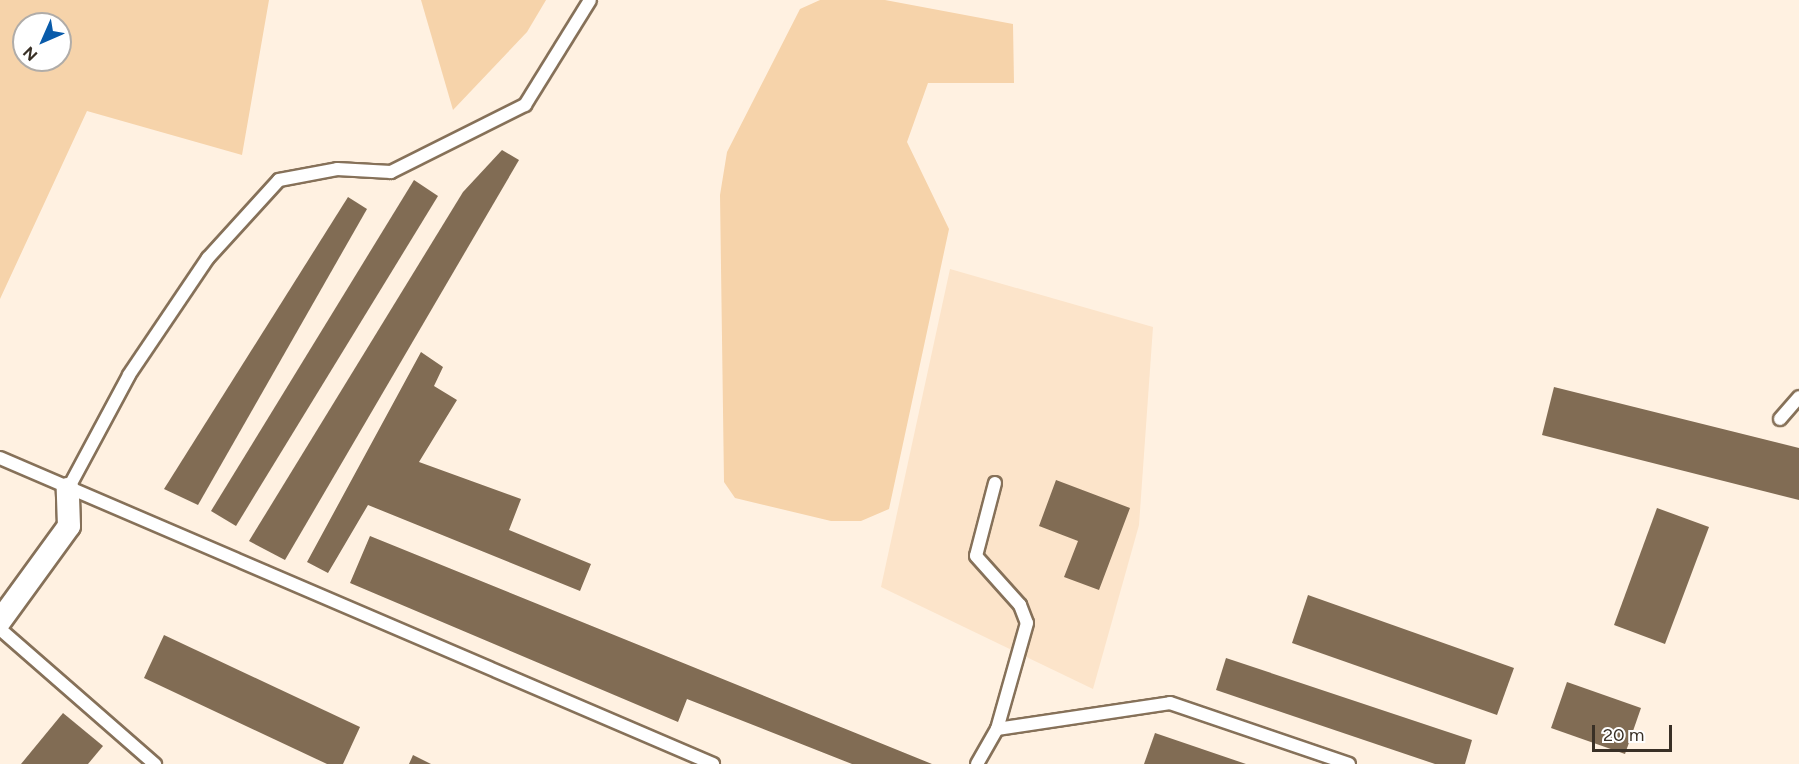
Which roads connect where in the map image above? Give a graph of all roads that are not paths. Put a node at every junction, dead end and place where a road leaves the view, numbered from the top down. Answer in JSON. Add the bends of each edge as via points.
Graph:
{"nodes":[{"id":1,"x":590,"y":0,"type":"edge"},
{"id":2,"x":1799,"y":398,"type":"edge"},
{"id":3,"x":1780,"y":419,"type":"dead end"},
{"id":4,"x":0,"y":458,"type":"edge"},
{"id":5,"x":995,"y":483,"type":"dead end"},
{"id":6,"x":68,"y":489,"type":"junction"},
{"id":7,"x":0,"y":621,"type":"edge"},
{"id":8,"x":0,"y":629,"type":"edge"},
{"id":9,"x":997,"y":729,"type":"junction"},
{"id":10,"x":155,"y":764,"type":"edge"},
{"id":11,"x":713,"y":764,"type":"edge"},
{"id":12,"x":977,"y":764,"type":"edge"},
{"id":13,"x":1349,"y":764,"type":"edge"}],
"edges":[{"from":1,"to":6,"type":"lane","via":[[525,105],[391,172],[337,169],[279,180],[208,258],[129,375]]},
{"from":2,"to":3,"type":"lane"},
{"from":4,"to":6,"type":"lane"},
{"from":5,"to":9,"type":"lane","via":[[976,556],[1020,604],[1027,623]]},
{"from":6,"to":7,"type":"street","via":[[69,526],[58,549]]},
{"from":6,"to":11,"type":"lane"},
{"from":8,"to":10,"type":"lane"},
{"from":9,"to":12,"type":"lane"},
{"from":9,"to":13,"type":"lane","via":[[1170,703]]}]}
